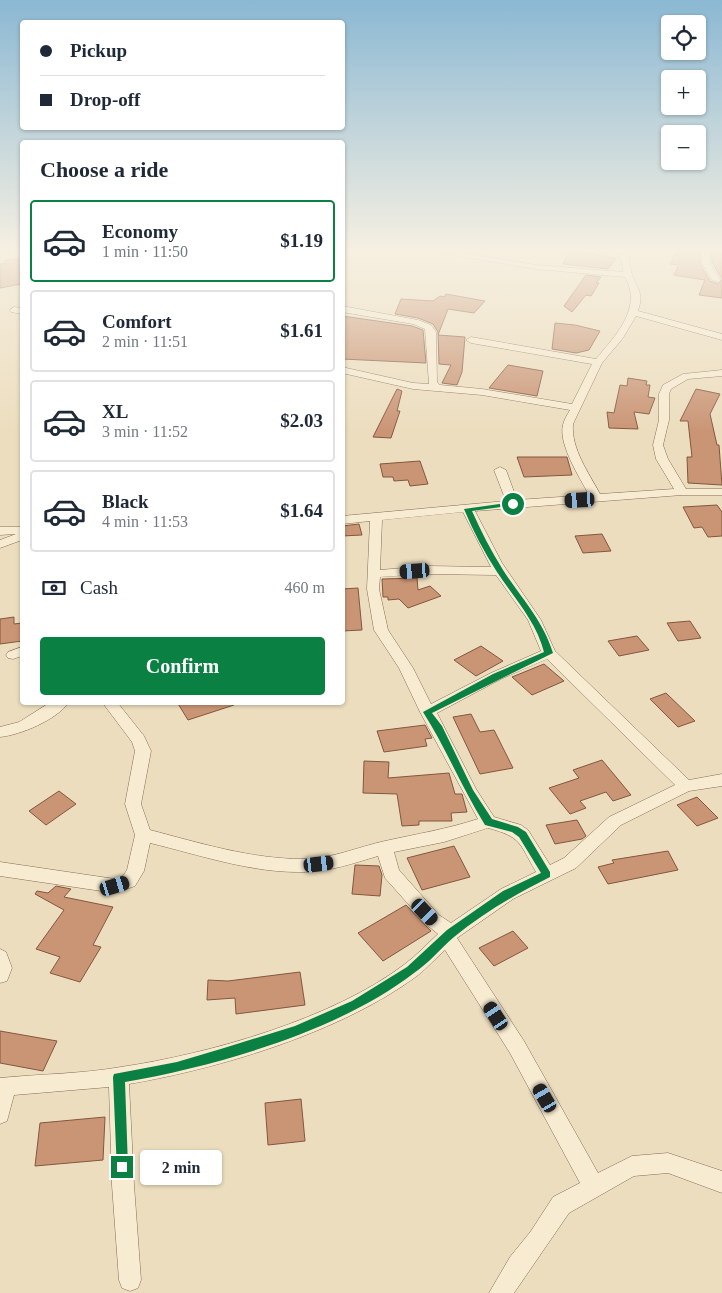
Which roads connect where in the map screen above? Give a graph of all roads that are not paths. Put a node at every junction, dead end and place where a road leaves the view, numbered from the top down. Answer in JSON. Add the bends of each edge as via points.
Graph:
{"nodes":[{"id":1,"x":353,"y":311,"type":"edge"},
{"id":2,"x":633,"y":312,"type":"joint"},
{"id":3,"x":722,"y":337,"type":"edge"},
{"id":4,"x":471,"y":340,"type":"dead end"},
{"id":5,"x":598,"y":362,"type":"junction"},
{"id":6,"x":345,"y":371,"type":"edge"},
{"id":7,"x":722,"y":373,"type":"edge"},
{"id":8,"x":437,"y":388,"type":"junction"},
{"id":9,"x":576,"y":408,"type":"junction"},
{"id":10,"x":500,"y":470,"type":"dead end"},
{"id":11,"x":682,"y":492,"type":"junction"},
{"id":12,"x":722,"y":492,"type":"edge"},
{"id":13,"x":596,"y":499,"type":"junction"},
{"id":14,"x":513,"y":504,"type":"junction"},
{"id":15,"x":468,"y":509,"type":"junction"},
{"id":16,"x":376,"y":517,"type":"junction"},
{"id":17,"x":345,"y":520,"type":"edge"},
{"id":18,"x":20,"y":530,"type":"edge"},
{"id":19,"x":0,"y":531,"type":"edge"},
{"id":20,"x":20,"y":537,"type":"edge"},
{"id":21,"x":0,"y":544,"type":"edge"},
{"id":22,"x":500,"y":571,"type":"junction"},
{"id":23,"x":373,"y":574,"type":"junction"},
{"id":24,"x":549,"y":653,"type":"junction"},
{"id":25,"x":57,"y":705,"type":"edge"},
{"id":26,"x":111,"y":705,"type":"edge"},
{"id":27,"x":427,"y":712,"type":"junction"},
{"id":28,"x":0,"y":732,"type":"edge"},
{"id":29,"x":722,"y":780,"type":"edge"},
{"id":30,"x":686,"y":786,"type":"junction"},
{"id":31,"x":488,"y":822,"type":"junction"},
{"id":32,"x":143,"y":835,"type":"junction"},
{"id":33,"x":384,"y":848,"type":"junction"},
{"id":34,"x":0,"y":869,"type":"edge"},
{"id":35,"x":547,"y":875,"type":"junction"},
{"id":36,"x":449,"y":936,"type":"junction"},
{"id":37,"x":0,"y":957,"type":"edge"},
{"id":38,"x":0,"y":975,"type":"edge"},
{"id":39,"x":119,"y":1077,"type":"junction"},
{"id":40,"x":3,"y":1087,"type":"edge"},
{"id":41,"x":0,"y":1114,"type":"edge"},
{"id":42,"x":722,"y":1182,"type":"edge"},
{"id":43,"x":593,"y":1186,"type":"junction"},
{"id":44,"x":130,"y":1280,"type":"dead end"},
{"id":45,"x":501,"y":1293,"type":"edge"}],
"edges":[{"from":1,"to":8,"type":"street","via":[[428,327],[432,332],[432,382]]},
{"from":2,"to":3,"type":"street"},
{"from":2,"to":5,"type":"street","via":[[620,336]]},
{"from":4,"to":5,"type":"street"},
{"from":5,"to":9,"type":"street"},
{"from":6,"to":8,"type":"street"},
{"from":7,"to":11,"type":"street","via":[[686,376],[667,387],[664,394],[664,420],[658,445],[662,459]]},
{"from":8,"to":9,"type":"street"},
{"from":9,"to":13,"type":"street","via":[[568,424],[567,435]]},
{"from":10,"to":14,"type":"street"},
{"from":11,"to":12,"type":"street"},
{"from":11,"to":13,"type":"street"},
{"from":13,"to":14,"type":"street"},
{"from":14,"to":15,"type":"street"},
{"from":15,"to":16,"type":"street"},
{"from":15,"to":22,"type":"street"},
{"from":16,"to":17,"type":"street"},
{"from":16,"to":23,"type":"street"},
{"from":18,"to":19,"type":"street"},
{"from":20,"to":21,"type":"street"},
{"from":22,"to":23,"type":"street","via":[[427,570]]},
{"from":22,"to":24,"type":"street","via":[[530,612]]},
{"from":23,"to":27,"type":"street","via":[[380,630],[406,668]]},
{"from":24,"to":27,"type":"street"},
{"from":24,"to":30,"type":"street"},
{"from":25,"to":28,"type":"street","via":[[28,722]]},
{"from":26,"to":32,"type":"street","via":[[140,740],[143,751],[133,804]]},
{"from":27,"to":31,"type":"street"},
{"from":29,"to":30,"type":"street"},
{"from":30,"to":35,"type":"street","via":[[616,822],[570,863]]},
{"from":31,"to":33,"type":"street","via":[[444,836]]},
{"from":31,"to":35,"type":"street","via":[[522,834]]},
{"from":32,"to":33,"type":"street","via":[[216,855],[277,865],[334,862]]},
{"from":32,"to":34,"type":"street","via":[[135,871],[129,881],[115,886]]},
{"from":33,"to":36,"type":"street","via":[[391,873]]},
{"from":35,"to":36,"type":"street","via":[[507,894]]},
{"from":36,"to":39,"type":"street","via":[[411,970],[356,1004],[297,1030],[177,1067]]},
{"from":36,"to":43,"type":"street","via":[[517,1047]]},
{"from":37,"to":38,"type":"street","via":[[3,968]]},
{"from":39,"to":40,"type":"street"},
{"from":39,"to":44,"type":"street"},
{"from":40,"to":41,"type":"street"},
{"from":42,"to":43,"type":"street","via":[[668,1163],[632,1166]]},
{"from":43,"to":45,"type":"street","via":[[561,1206]]}]}
